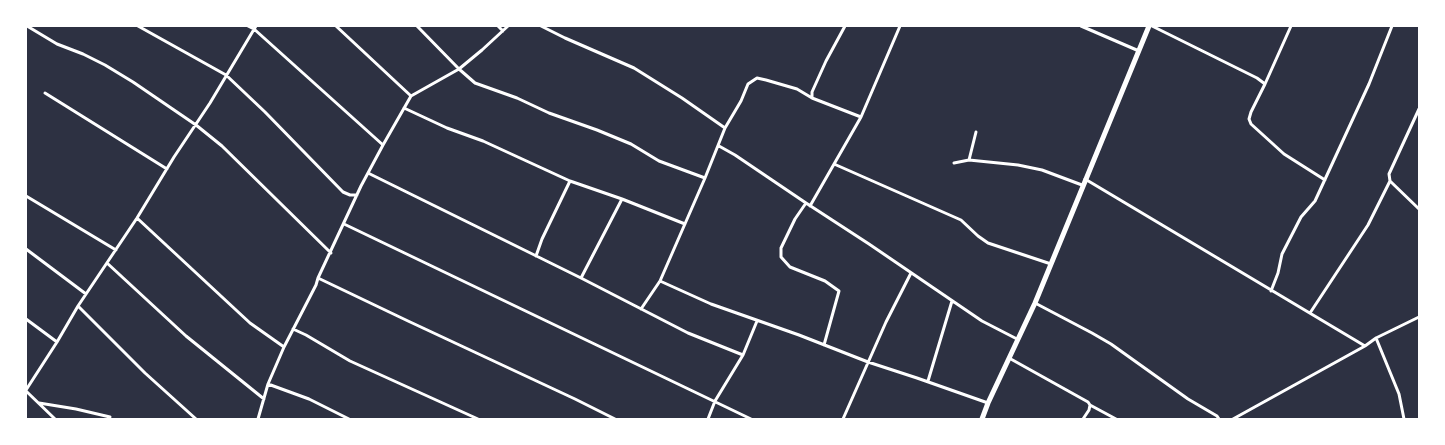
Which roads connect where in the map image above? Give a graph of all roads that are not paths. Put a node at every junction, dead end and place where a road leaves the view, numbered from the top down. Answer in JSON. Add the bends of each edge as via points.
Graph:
{"nodes":[{"id":1,"x":27,"y":26,"type":"edge"},
{"id":2,"x":138,"y":26,"type":"edge"},
{"id":3,"x":248,"y":26,"type":"edge"},
{"id":4,"x":336,"y":26,"type":"edge"},
{"id":5,"x":417,"y":26,"type":"edge"},
{"id":6,"x":498,"y":26,"type":"edge"},
{"id":7,"x":508,"y":26,"type":"edge"},
{"id":8,"x":541,"y":26,"type":"edge"},
{"id":9,"x":845,"y":26,"type":"edge"},
{"id":10,"x":900,"y":26,"type":"edge"},
{"id":11,"x":1081,"y":26,"type":"edge"},
{"id":12,"x":1149,"y":26,"type":"edge"},
{"id":13,"x":1152,"y":26,"type":"edge"},
{"id":14,"x":1291,"y":26,"type":"edge"},
{"id":15,"x":1392,"y":26,"type":"edge"},
{"id":16,"x":255,"y":28,"type":"edge"},
{"id":17,"x":503,"y":30,"type":"junction"},
{"id":18,"x":1139,"y":51,"type":"junction"},
{"id":19,"x":460,"y":69,"type":"junction"},
{"id":20,"x":226,"y":74,"type":"junction"},
{"id":21,"x":1264,"y":84,"type":"junction"},
{"id":22,"x":45,"y":93,"type":"dead end"},
{"id":23,"x":411,"y":96,"type":"junction"},
{"id":24,"x":812,"y":98,"type":"junction"},
{"id":25,"x":404,"y":108,"type":"junction"},
{"id":26,"x":1419,"y":110,"type":"edge"},
{"id":27,"x":861,"y":118,"type":"junction"},
{"id":28,"x":196,"y":125,"type":"junction"},
{"id":29,"x":725,"y":128,"type":"junction"},
{"id":30,"x":382,"y":145,"type":"junction"},
{"id":31,"x":719,"y":146,"type":"junction"},
{"id":32,"x":971,"y":156,"type":"dead end"},
{"id":33,"x":969,"y":160,"type":"junction"},
{"id":34,"x":954,"y":163,"type":"dead end"},
{"id":35,"x":834,"y":164,"type":"junction"},
{"id":36,"x":167,"y":169,"type":"junction"},
{"id":37,"x":368,"y":173,"type":"junction"},
{"id":38,"x":705,"y":178,"type":"junction"},
{"id":39,"x":1085,"y":179,"type":"junction"},
{"id":40,"x":1325,"y":180,"type":"junction"},
{"id":41,"x":570,"y":181,"type":"junction"},
{"id":42,"x":1390,"y":182,"type":"junction"},
{"id":43,"x":1082,"y":185,"type":"junction"},
{"id":44,"x":357,"y":195,"type":"junction"},
{"id":45,"x":26,"y":196,"type":"edge"},
{"id":46,"x":622,"y":199,"type":"junction"},
{"id":47,"x":806,"y":204,"type":"junction"},
{"id":48,"x":810,"y":206,"type":"junction"},
{"id":49,"x":1419,"y":208,"type":"edge"},
{"id":50,"x":137,"y":218,"type":"junction"},
{"id":51,"x":344,"y":224,"type":"junction"},
{"id":52,"x":685,"y":224,"type":"junction"},
{"id":53,"x":26,"y":248,"type":"edge"},
{"id":54,"x":116,"y":250,"type":"junction"},
{"id":55,"x":331,"y":253,"type":"junction"},
{"id":56,"x":536,"y":256,"type":"junction"},
{"id":57,"x":107,"y":263,"type":"junction"},
{"id":58,"x":1051,"y":264,"type":"junction"},
{"id":59,"x":911,"y":273,"type":"junction"},
{"id":60,"x":318,"y":278,"type":"junction"},
{"id":61,"x":581,"y":278,"type":"junction"},
{"id":62,"x":660,"y":281,"type":"junction"},
{"id":63,"x":1271,"y":291,"type":"junction"},
{"id":64,"x":86,"y":294,"type":"junction"},
{"id":65,"x":952,"y":301,"type":"junction"},
{"id":66,"x":1035,"y":303,"type":"junction"},
{"id":67,"x":78,"y":306,"type":"junction"},
{"id":68,"x":641,"y":309,"type":"junction"},
{"id":69,"x":1310,"y":314,"type":"junction"},
{"id":70,"x":1419,"y":316,"type":"edge"},
{"id":71,"x":26,"y":319,"type":"edge"},
{"id":72,"x":757,"y":321,"type":"junction"},
{"id":73,"x":293,"y":330,"type":"junction"},
{"id":74,"x":1376,"y":338,"type":"junction"},
{"id":75,"x":1017,"y":340,"type":"junction"},
{"id":76,"x":57,"y":342,"type":"junction"},
{"id":77,"x":824,"y":345,"type":"junction"},
{"id":78,"x":1365,"y":346,"type":"junction"},
{"id":79,"x":284,"y":347,"type":"junction"},
{"id":80,"x":742,"y":355,"type":"junction"},
{"id":81,"x":1008,"y":358,"type":"junction"},
{"id":82,"x":868,"y":362,"type":"junction"},
{"id":83,"x":928,"y":381,"type":"junction"},
{"id":84,"x":268,"y":384,"type":"junction"},
{"id":85,"x":27,"y":388,"type":"edge"},
{"id":86,"x":264,"y":399,"type":"junction"},
{"id":87,"x":715,"y":401,"type":"junction"},
{"id":88,"x":39,"y":403,"type":"junction"},
{"id":89,"x":988,"y":403,"type":"junction"},
{"id":90,"x":1090,"y":405,"type":"junction"},
{"id":91,"x":110,"y":417,"type":"dead end"},
{"id":92,"x":54,"y":419,"type":"edge"},
{"id":93,"x":196,"y":419,"type":"edge"},
{"id":94,"x":258,"y":419,"type":"edge"},
{"id":95,"x":349,"y":419,"type":"edge"},
{"id":96,"x":478,"y":419,"type":"edge"},
{"id":97,"x":615,"y":419,"type":"edge"},
{"id":98,"x":708,"y":419,"type":"edge"},
{"id":99,"x":751,"y":419,"type":"edge"},
{"id":100,"x":843,"y":419,"type":"edge"},
{"id":101,"x":982,"y":419,"type":"edge"},
{"id":102,"x":1083,"y":419,"type":"edge"},
{"id":103,"x":1116,"y":419,"type":"edge"},
{"id":104,"x":1219,"y":419,"type":"edge"},
{"id":105,"x":1233,"y":419,"type":"edge"},
{"id":106,"x":1404,"y":419,"type":"edge"}],
"edges":[{"from":1,"to":28,"type":"street","via":[[58,44],[105,64]]},
{"from":2,"to":20,"type":"street"},
{"from":3,"to":16,"type":"street"},
{"from":4,"to":23,"type":"street"},
{"from":5,"to":19,"type":"street"},
{"from":6,"to":17,"type":"street"},
{"from":7,"to":17,"type":"street"},
{"from":8,"to":29,"type":"street","via":[[634,68]]},
{"from":9,"to":24,"type":"street","via":[[826,61],[812,92]]},
{"from":10,"to":27,"type":"street"},
{"from":11,"to":18,"type":"street"},
{"from":12,"to":18,"type":"main road"},
{"from":13,"to":21,"type":"street","via":[[1257,78]]},
{"from":14,"to":21,"type":"street"},
{"from":15,"to":40,"type":"street","via":[[1369,84]]},
{"from":16,"to":20,"type":"street"},
{"from":16,"to":30,"type":"street"},
{"from":17,"to":19,"type":"street"},
{"from":18,"to":39,"type":"main road"},
{"from":19,"to":23,"type":"street"},
{"from":19,"to":38,"type":"street","via":[[476,83],[631,144],[659,160]]},
{"from":20,"to":28,"type":"street"},
{"from":20,"to":44,"type":"street","via":[[343,192]]},
{"from":21,"to":40,"type":"street","via":[[1251,112],[1251,124],[1284,154]]},
{"from":22,"to":36,"type":"street"},
{"from":23,"to":25,"type":"street"},
{"from":24,"to":27,"type":"street"},
{"from":24,"to":29,"type":"street","via":[[797,89],[757,78],[748,84]]},
{"from":25,"to":30,"type":"street"},
{"from":25,"to":41,"type":"street"},
{"from":26,"to":42,"type":"street","via":[[1389,174]]},
{"from":27,"to":35,"type":"street"},
{"from":28,"to":36,"type":"street"},
{"from":28,"to":55,"type":"street","via":[[222,146]]},
{"from":29,"to":31,"type":"street"},
{"from":30,"to":37,"type":"street"},
{"from":31,"to":38,"type":"street"},
{"from":31,"to":47,"type":"street"},
{"from":32,"to":33,"type":"street","via":[[976,132]]},
{"from":33,"to":34,"type":"street"},
{"from":33,"to":43,"type":"street","via":[[1042,170]]},
{"from":35,"to":48,"type":"street"},
{"from":35,"to":58,"type":"street","via":[[961,220],[988,243]]},
{"from":36,"to":50,"type":"street"},
{"from":37,"to":44,"type":"street"},
{"from":37,"to":56,"type":"street"},
{"from":38,"to":52,"type":"street"},
{"from":39,"to":43,"type":"main road"},
{"from":39,"to":63,"type":"street"},
{"from":40,"to":63,"type":"street","via":[[1315,201],[1301,217],[1282,254]]},
{"from":41,"to":46,"type":"street"},
{"from":41,"to":56,"type":"street"},
{"from":42,"to":49,"type":"street"},
{"from":42,"to":69,"type":"street","via":[[1368,225]]},
{"from":43,"to":58,"type":"main road"},
{"from":44,"to":51,"type":"street"},
{"from":45,"to":54,"type":"street"},
{"from":46,"to":52,"type":"street"},
{"from":46,"to":61,"type":"street"},
{"from":47,"to":48,"type":"street"},
{"from":47,"to":77,"type":"street","via":[[794,219],[781,248],[780,257],[790,267],[826,281],[839,291]]},
{"from":48,"to":59,"type":"street"},
{"from":50,"to":54,"type":"street"},
{"from":50,"to":79,"type":"street","via":[[250,323]]},
{"from":51,"to":55,"type":"street"},
{"from":51,"to":87,"type":"street"},
{"from":52,"to":62,"type":"street"},
{"from":53,"to":64,"type":"street"},
{"from":54,"to":57,"type":"street"},
{"from":55,"to":60,"type":"street"},
{"from":56,"to":61,"type":"street"},
{"from":57,"to":64,"type":"street"},
{"from":57,"to":86,"type":"street","via":[[186,336]]},
{"from":58,"to":66,"type":"main road"},
{"from":59,"to":65,"type":"street"},
{"from":59,"to":82,"type":"street"},
{"from":60,"to":73,"type":"street"},
{"from":60,"to":97,"type":"street"},
{"from":61,"to":68,"type":"street"},
{"from":62,"to":68,"type":"street"},
{"from":62,"to":72,"type":"street","via":[[697,299]]},
{"from":63,"to":69,"type":"street"},
{"from":64,"to":67,"type":"street"},
{"from":65,"to":75,"type":"street"},
{"from":65,"to":83,"type":"street"},
{"from":66,"to":75,"type":"main road"},
{"from":66,"to":104,"type":"street","via":[[1092,332]]},
{"from":67,"to":76,"type":"street"},
{"from":67,"to":93,"type":"street","via":[[145,373]]},
{"from":68,"to":80,"type":"street","via":[[688,333]]},
{"from":69,"to":78,"type":"street"},
{"from":70,"to":74,"type":"street"},
{"from":71,"to":76,"type":"street"},
{"from":72,"to":77,"type":"street"},
{"from":72,"to":80,"type":"street"},
{"from":73,"to":79,"type":"street"},
{"from":73,"to":96,"type":"street","via":[[350,361]]},
{"from":74,"to":78,"type":"street"},
{"from":74,"to":106,"type":"street","via":[[1399,394]]},
{"from":75,"to":81,"type":"main road"},
{"from":76,"to":85,"type":"street"},
{"from":77,"to":82,"type":"street"},
{"from":78,"to":105,"type":"street"},
{"from":79,"to":84,"type":"street"},
{"from":80,"to":87,"type":"street"},
{"from":81,"to":89,"type":"main road"},
{"from":81,"to":90,"type":"street"},
{"from":82,"to":83,"type":"street"},
{"from":82,"to":100,"type":"street"},
{"from":83,"to":89,"type":"street"},
{"from":84,"to":86,"type":"street"},
{"from":84,"to":95,"type":"street","via":[[309,399]]},
{"from":85,"to":88,"type":"street"},
{"from":86,"to":94,"type":"street"},
{"from":87,"to":98,"type":"street"},
{"from":87,"to":99,"type":"street"},
{"from":88,"to":91,"type":"street"},
{"from":88,"to":92,"type":"street"},
{"from":89,"to":101,"type":"main road"},
{"from":90,"to":102,"type":"street"},
{"from":90,"to":103,"type":"street"}]}
